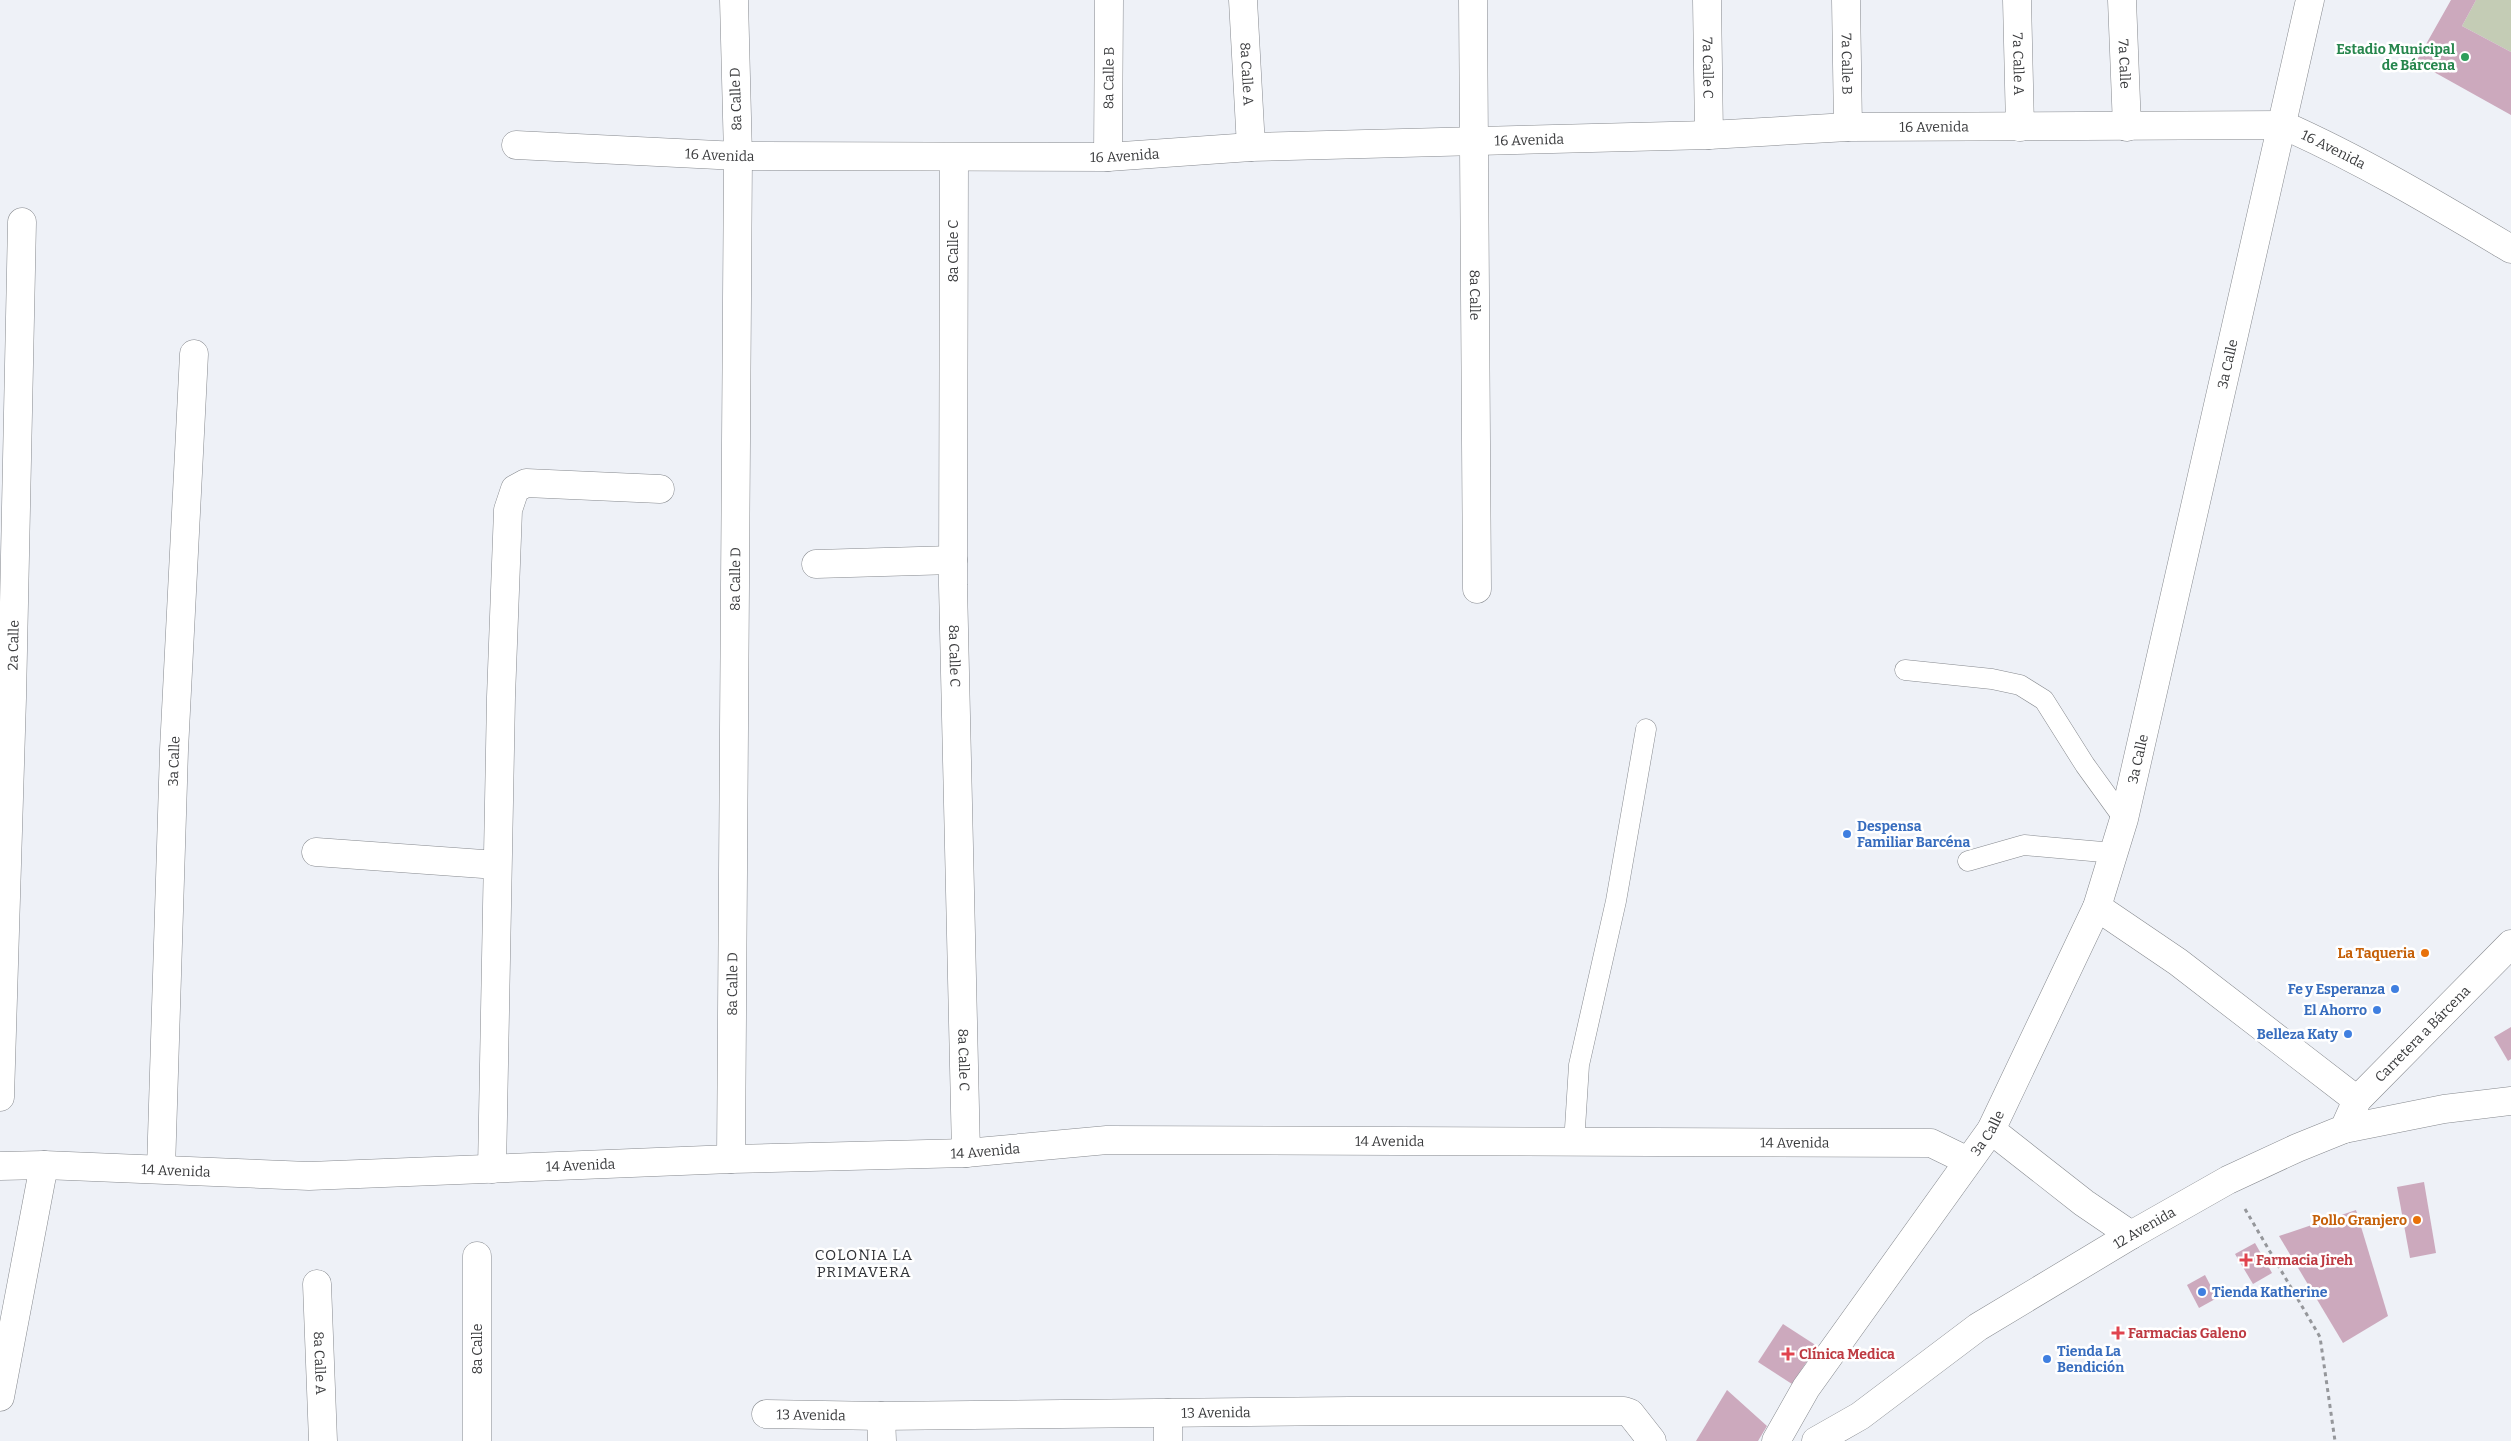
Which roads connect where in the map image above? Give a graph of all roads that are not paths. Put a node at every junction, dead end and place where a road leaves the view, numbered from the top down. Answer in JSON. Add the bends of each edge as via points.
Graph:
{"nodes":[{"id":1,"x":734,"y":0,"type":"edge"},
{"id":2,"x":1109,"y":0,"type":"edge"},
{"id":3,"x":1243,"y":0,"type":"edge"},
{"id":4,"x":1473,"y":0,"type":"edge"},
{"id":5,"x":1707,"y":0,"type":"edge"},
{"id":6,"x":1846,"y":0,"type":"edge"},
{"id":7,"x":2017,"y":0,"type":"edge"},
{"id":8,"x":2122,"y":0,"type":"edge"},
{"id":9,"x":2310,"y":0,"type":"edge"},
{"id":10,"x":2284,"y":125,"type":"junction"},
{"id":11,"x":1848,"y":127,"type":"junction"},
{"id":12,"x":2020,"y":127,"type":"junction"},
{"id":13,"x":2128,"y":127,"type":"junction"},
{"id":14,"x":1709,"y":135,"type":"junction"},
{"id":15,"x":1473,"y":140,"type":"junction"},
{"id":16,"x":516,"y":145,"type":"dead end"},
{"id":17,"x":1250,"y":147,"type":"junction"},
{"id":18,"x":738,"y":156,"type":"junction"},
{"id":19,"x":1108,"y":157,"type":"junction"},
{"id":20,"x":954,"y":158,"type":"junction"},
{"id":21,"x":22,"y":222,"type":"dead end"},
{"id":22,"x":2511,"y":249,"type":"edge"},
{"id":23,"x":194,"y":354,"type":"dead end"},
{"id":24,"x":660,"y":489,"type":"dead end"},
{"id":25,"x":953,"y":560,"type":"junction"},
{"id":26,"x":816,"y":564,"type":"dead end"},
{"id":27,"x":1477,"y":589,"type":"dead end"},
{"id":28,"x":1906,"y":670,"type":"dead end"},
{"id":29,"x":6,"y":698,"type":"edge"},
{"id":30,"x":1646,"y":729,"type":"dead end"},
{"id":31,"x":2124,"y":819,"type":"junction"},
{"id":32,"x":316,"y":852,"type":"dead end"},
{"id":33,"x":2114,"y":853,"type":"junction"},
{"id":34,"x":1968,"y":861,"type":"dead end"},
{"id":35,"x":497,"y":865,"type":"junction"},
{"id":36,"x":2097,"y":907,"type":"junction"},
{"id":37,"x":2511,"y":944,"type":"edge"},
{"id":38,"x":0,"y":1097,"type":"edge"},
{"id":39,"x":2357,"y":1100,"type":"junction"},
{"id":40,"x":2511,"y":1101,"type":"edge"},
{"id":41,"x":2344,"y":1129,"type":"junction"},
{"id":42,"x":1991,"y":1130,"type":"junction"},
{"id":43,"x":1574,"y":1144,"type":"junction"},
{"id":44,"x":966,"y":1153,"type":"junction"},
{"id":45,"x":731,"y":1159,"type":"junction"},
{"id":46,"x":1968,"y":1161,"type":"junction"},
{"id":47,"x":44,"y":1165,"type":"junction"},
{"id":48,"x":0,"y":1166,"type":"edge"},
{"id":49,"x":161,"y":1169,"type":"junction"},
{"id":50,"x":492,"y":1169,"type":"junction"},
{"id":51,"x":2131,"y":1235,"type":"junction"},
{"id":52,"x":477,"y":1256,"type":"dead end"},
{"id":53,"x":317,"y":1284,"type":"dead end"},
{"id":54,"x":0,"y":1397,"type":"edge"},
{"id":55,"x":1168,"y":1413,"type":"junction"},
{"id":56,"x":766,"y":1414,"type":"dead end"},
{"id":57,"x":882,"y":1428,"type":"edge"},
{"id":58,"x":323,"y":1441,"type":"edge"},
{"id":59,"x":477,"y":1441,"type":"edge"},
{"id":60,"x":1168,"y":1441,"type":"edge"},
{"id":61,"x":1652,"y":1441,"type":"edge"},
{"id":62,"x":1776,"y":1441,"type":"edge"},
{"id":63,"x":1816,"y":1441,"type":"edge"}],
"edges":[{"from":1,"to":18,"type":"street","name":"8a Calle D"},
{"from":2,"to":19,"type":"street","name":"8a Calle B"},
{"from":3,"to":17,"type":"street","name":"8a Calle A"},
{"from":4,"to":15,"type":"street","name":"8a Calle"},
{"from":5,"to":14,"type":"street","name":"7a Calle C"},
{"from":6,"to":11,"type":"street","name":"7a Calle B"},
{"from":7,"to":12,"type":"street","name":"7a Calle A"},
{"from":8,"to":13,"type":"street","name":"7a Calle"},
{"from":9,"to":10,"type":"street","name":"3a Calle"},
{"from":10,"to":13,"type":"street","name":"16 Avenida"},
{"from":10,"to":22,"type":"street","name":"16 Avenida","via":[[2438,205]]},
{"from":10,"to":31,"type":"street","name":"3a Calle"},
{"from":11,"to":12,"type":"street","name":"16 Avenida"},
{"from":11,"to":14,"type":"street","name":"16 Avenida"},
{"from":12,"to":13,"type":"street","name":"16 Avenida"},
{"from":14,"to":15,"type":"street","name":"16 Avenida"},
{"from":15,"to":17,"type":"street","name":"16 Avenida"},
{"from":15,"to":27,"type":"street","name":"8a Calle"},
{"from":16,"to":18,"type":"street","name":"16 Avenida"},
{"from":17,"to":19,"type":"street","name":"16 Avenida"},
{"from":18,"to":20,"type":"street","name":"16 Avenida"},
{"from":18,"to":45,"type":"street","name":"8a Calle D"},
{"from":19,"to":20,"type":"street","name":"16 Avenida"},
{"from":20,"to":25,"type":"street","name":"8a Calle C"},
{"from":21,"to":29,"type":"street","name":"2a Calle"},
{"from":23,"to":49,"type":"street","name":"3a Calle","via":[[174,750]]},
{"from":24,"to":35,"type":"street","via":[[526,483],[515,489],[508,510],[504,555]]},
{"from":25,"to":26,"type":"street"},
{"from":25,"to":44,"type":"street","name":"8a Calle C"},
{"from":28,"to":31,"type":"lane","via":[[1992,678],[2020,685],[2044,700]]},
{"from":29,"to":38,"type":"street","name":"2a Calle"},
{"from":30,"to":43,"type":"lane","via":[[1616,901],[1579,1065]]},
{"from":31,"to":33,"type":"street","name":"3a Calle"},
{"from":32,"to":35,"type":"street"},
{"from":33,"to":34,"type":"lane","via":[[2024,845]]},
{"from":33,"to":36,"type":"street","name":"3a Calle"},
{"from":35,"to":50,"type":"street"},
{"from":36,"to":39,"type":"street","via":[[2178,962]]},
{"from":36,"to":42,"type":"street","name":"3a Calle"},
{"from":37,"to":39,"type":"street","name":"Carretera a Bárcena"},
{"from":39,"to":41,"type":"street","name":"Carretera a Bárcena"},
{"from":40,"to":41,"type":"street","name":"12 Avenida","via":[[2444,1109]]},
{"from":41,"to":51,"type":"street","name":"12 Avenida","via":[[2228,1180]]},
{"from":42,"to":46,"type":"street","name":"3a Calle"},
{"from":42,"to":51,"type":"street","via":[[2084,1203]]},
{"from":43,"to":44,"type":"street","name":"14 Avenida","via":[[1107,1140]]},
{"from":43,"to":46,"type":"street","name":"14 Avenida","via":[[1931,1143]]},
{"from":44,"to":45,"type":"street","name":"14 Avenida"},
{"from":45,"to":50,"type":"street","name":"14 Avenida"},
{"from":46,"to":62,"type":"street","name":"3a Calle","via":[[1806,1388]]},
{"from":47,"to":48,"type":"street","name":"14 Avenida"},
{"from":47,"to":49,"type":"street","name":"14 Avenida"},
{"from":47,"to":54,"type":"street"},
{"from":49,"to":50,"type":"street","name":"14 Avenida","via":[[309,1176]]},
{"from":51,"to":63,"type":"street","name":"12 Avenida","via":[[1978,1327],[1860,1416]]},
{"from":52,"to":59,"type":"street","name":"8a Calle"},
{"from":53,"to":58,"type":"street","name":"8a Calle A"},
{"from":55,"to":57,"type":"street","name":"13 Avenida"},
{"from":55,"to":60,"type":"street"},
{"from":55,"to":61,"type":"street","name":"13 Avenida","via":[[1624,1411],[1630,1413]]},
{"from":56,"to":57,"type":"street","name":"13 Avenida"}]}
